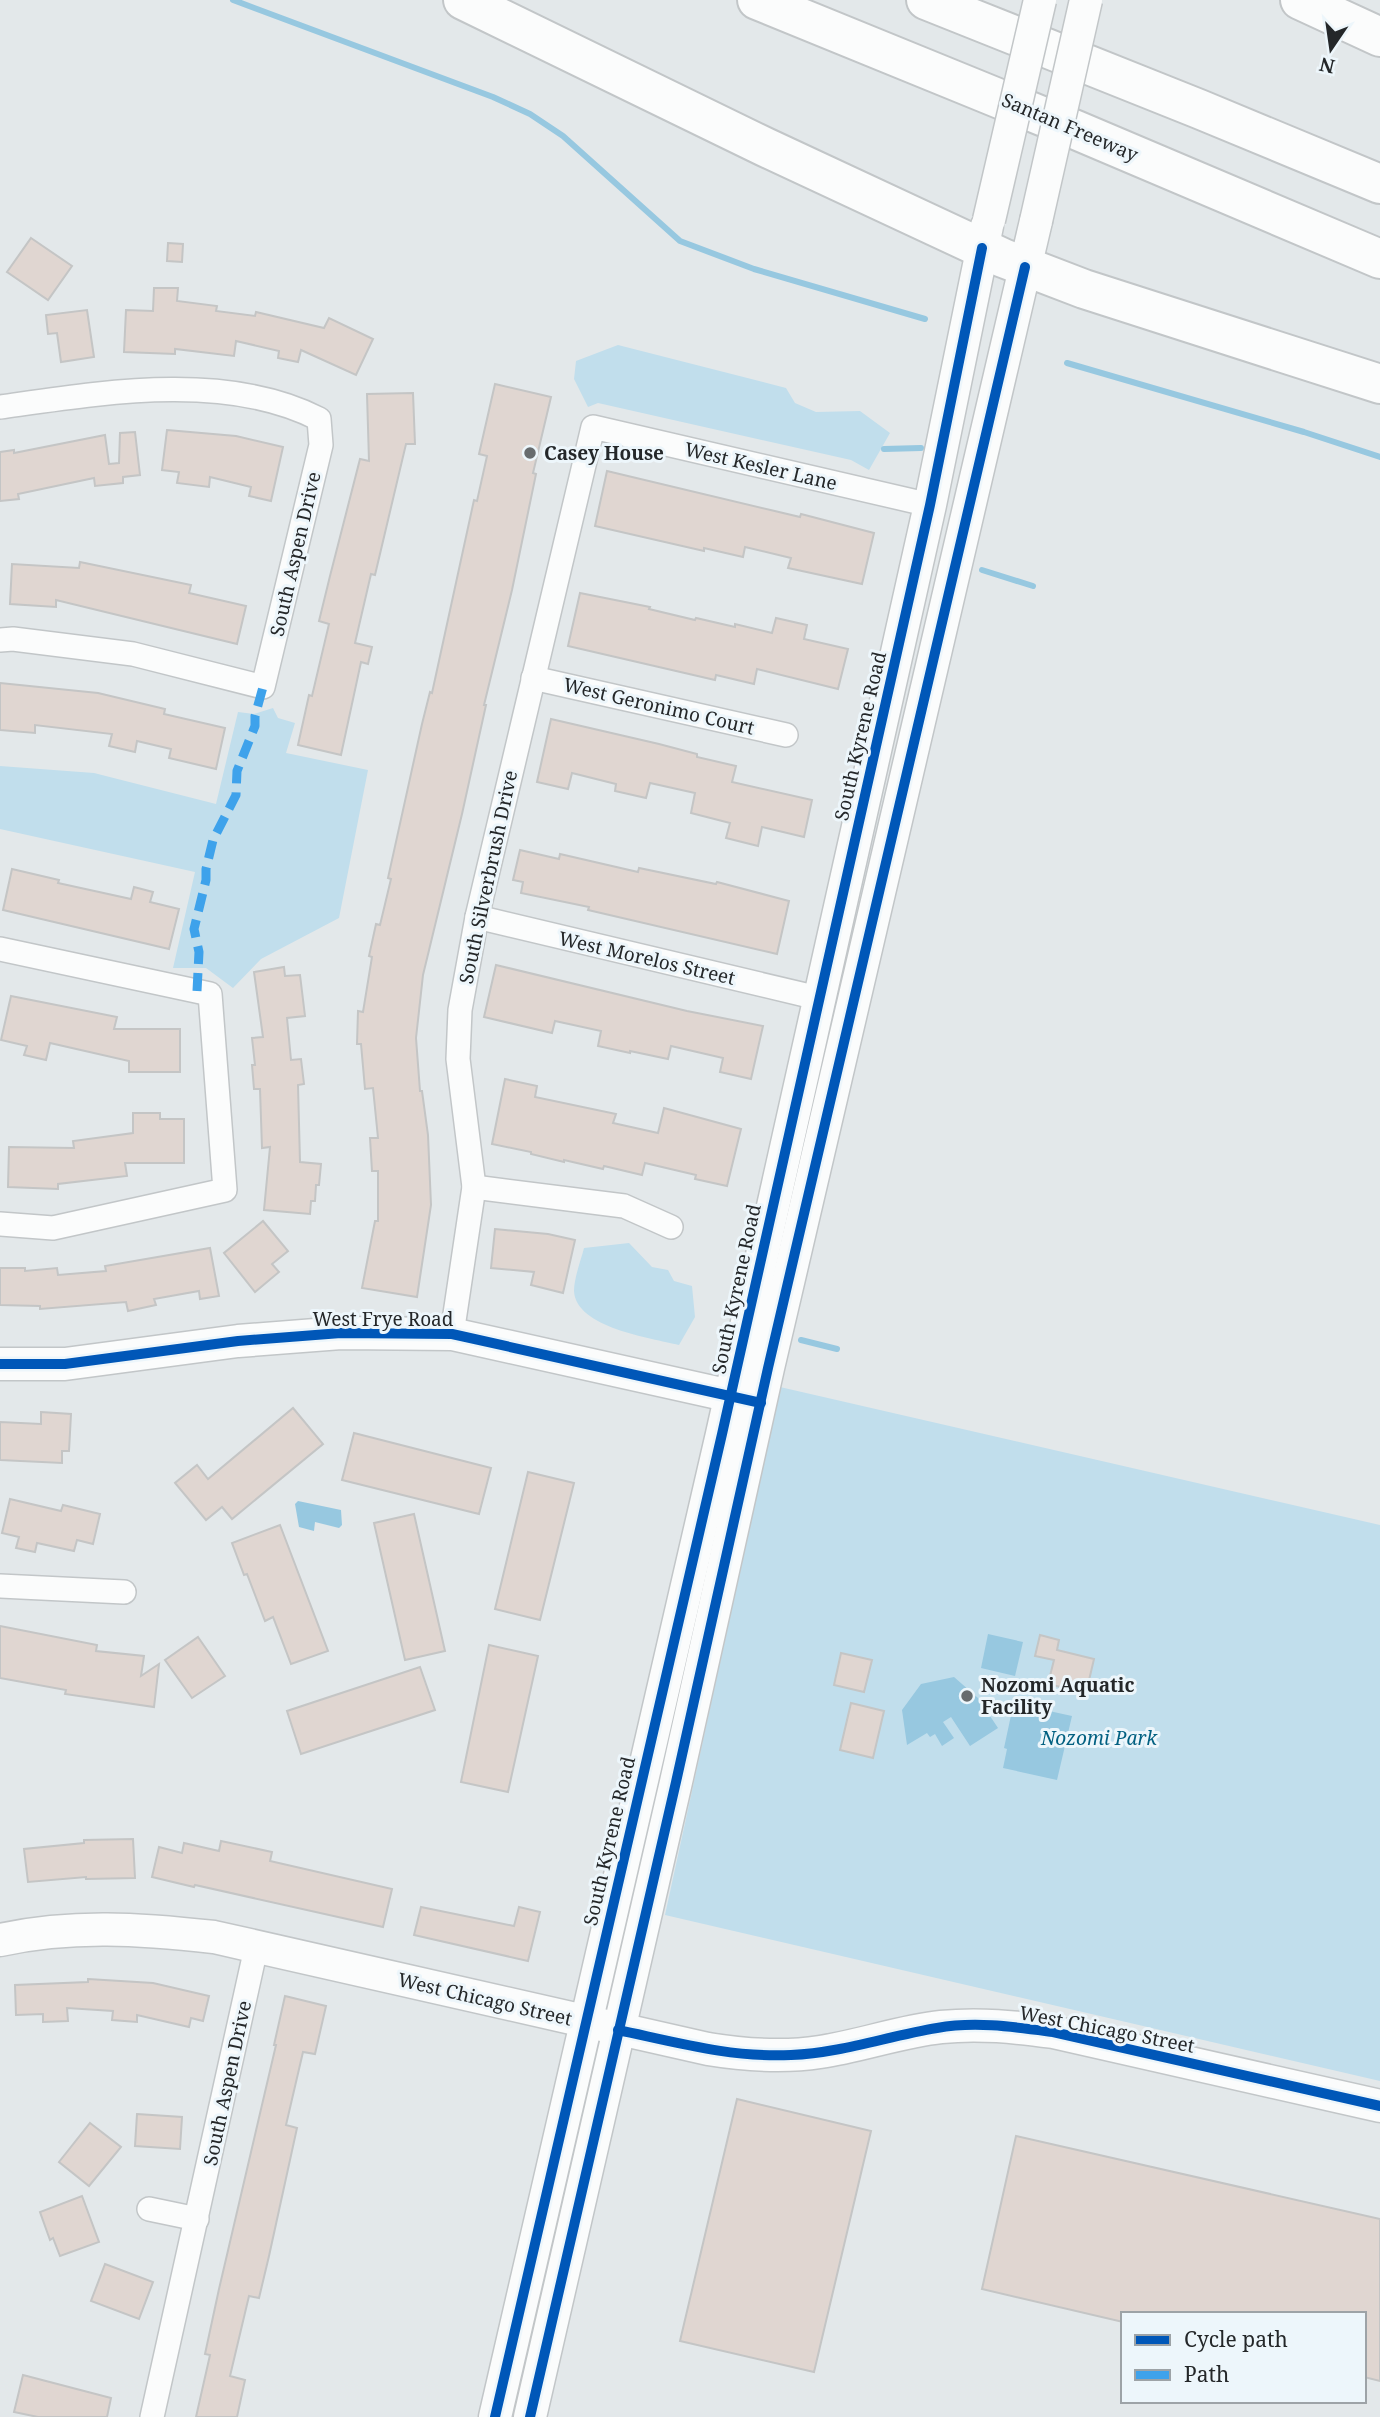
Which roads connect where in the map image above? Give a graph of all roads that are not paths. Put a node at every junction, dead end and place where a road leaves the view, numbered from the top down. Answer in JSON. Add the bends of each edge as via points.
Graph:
{"nodes":[{"id":1,"x":463,"y":0,"type":"edge"},
{"id":2,"x":757,"y":0,"type":"edge"},
{"id":3,"x":926,"y":0,"type":"edge"},
{"id":4,"x":1040,"y":0,"type":"edge"},
{"id":5,"x":1087,"y":0,"type":"edge"},
{"id":6,"x":1300,"y":0,"type":"edge"},
{"id":7,"x":1380,"y":37,"type":"edge"},
{"id":8,"x":1380,"y":184,"type":"edge"},
{"id":9,"x":986,"y":234,"type":"junction"},
{"id":10,"x":1380,"y":259,"type":"edge"},
{"id":11,"x":1025,"y":267,"type":"junction"},
{"id":12,"x":1380,"y":384,"type":"edge"},
{"id":13,"x":0,"y":407,"type":"edge"},
{"id":14,"x":593,"y":427,"type":"joint"},
{"id":15,"x":929,"y":505,"type":"junction"},
{"id":16,"x":0,"y":640,"type":"edge"},
{"id":17,"x":533,"y":678,"type":"junction"},
{"id":18,"x":921,"y":712,"type":"junction"},
{"id":19,"x":786,"y":735,"type":"dead end"},
{"id":20,"x":477,"y":917,"type":"junction"},
{"id":21,"x":0,"y":949,"type":"edge"},
{"id":22,"x":818,"y":998,"type":"junction"},
{"id":23,"x":474,"y":1186,"type":"junction"},
{"id":24,"x":0,"y":1224,"type":"edge"},
{"id":25,"x":671,"y":1227,"type":"dead end"},
{"id":26,"x":452,"y":1334,"type":"junction"},
{"id":27,"x":0,"y":1364,"type":"edge"},
{"id":28,"x":730,"y":1395,"type":"junction"},
{"id":29,"x":761,"y":1403,"type":"junction"},
{"id":30,"x":0,"y":1586,"type":"edge"},
{"id":31,"x":124,"y":1592,"type":"dead end"},
{"id":32,"x":0,"y":1940,"type":"edge"},
{"id":33,"x":256,"y":1948,"type":"junction"},
{"id":34,"x":585,"y":2022,"type":"junction"},
{"id":35,"x":618,"y":2030,"type":"junction"},
{"id":36,"x":1380,"y":2106,"type":"edge"},
{"id":37,"x":149,"y":2209,"type":"dead end"},
{"id":38,"x":197,"y":2219,"type":"junction"},
{"id":39,"x":152,"y":2417,"type":"edge"},
{"id":40,"x":495,"y":2417,"type":"edge"},
{"id":41,"x":530,"y":2417,"type":"edge"}],
"edges":[{"from":1,"to":9,"type":"highway","via":[[765,147]]},
{"from":2,"to":10,"type":"highway","name":"Santan Freeway"},
{"from":3,"to":8,"type":"highway"},
{"from":4,"to":9,"type":"main road","name":"South Kyrene Road","bridge":true},
{"from":5,"to":11,"type":"main road","bridge":true},
{"from":6,"to":7,"type":"highway"},
{"from":9,"to":11,"type":"highway"},
{"from":9,"to":15,"type":"main road","name":"South Kyrene Road"},
{"from":11,"to":12,"type":"highway"},
{"from":11,"to":18,"type":"main road"},
{"from":13,"to":16,"type":"street","name":"South Aspen Drive","via":[[133,390],[246,396],[294,406],[319,419],[321,445],[263,687],[133,654]]},
{"from":14,"to":15,"type":"street","name":"West Kesler Lane"},
{"from":14,"to":17,"type":"street","name":"South Silverbrush Drive"},
{"from":15,"to":18,"type":"main road","via":[[938,559],[912,683]]},
{"from":15,"to":22,"type":"main road","name":"South Kyrene Road"},
{"from":17,"to":19,"type":"street","name":"West Geronimo Court"},
{"from":17,"to":20,"type":"street","name":"South Silverbrush Drive"},
{"from":18,"to":29,"type":"main road"},
{"from":20,"to":22,"type":"street","name":"West Morelos Street"},
{"from":20,"to":23,"type":"street","name":"South Silverbrush Drive","via":[[460,1010],[458,1059]]},
{"from":21,"to":24,"type":"street","via":[[210,994],[225,1190],[53,1228]]},
{"from":22,"to":28,"type":"main road","name":"South Kyrene Road"},
{"from":23,"to":25,"type":"street","via":[[624,1206]]},
{"from":23,"to":26,"type":"street","name":"South Silverbrush Drive"},
{"from":26,"to":27,"type":"main road","name":"West Frye Road","via":[[341,1333],[238,1341],[65,1364]]},
{"from":26,"to":28,"type":"main road","name":"West Frye Road"},
{"from":28,"to":29,"type":"main road","name":"West Frye Road"},
{"from":28,"to":34,"type":"main road","name":"South Kyrene Road"},
{"from":29,"to":35,"type":"main road"},
{"from":30,"to":31,"type":"street"},
{"from":32,"to":33,"type":"main road","name":"West Chicago Street","via":[[55,1931],[137,1929],[214,1937]]},
{"from":33,"to":34,"type":"main road","name":"West Chicago Street"},
{"from":33,"to":38,"type":"street","name":"South Aspen Drive"},
{"from":34,"to":35,"type":"main road","name":"West Chicago Street"},
{"from":34,"to":40,"type":"main road","name":"South Kyrene Road"},
{"from":35,"to":36,"type":"main road","name":"West Chicago Street","via":[[708,2049],[782,2056],[938,2028],[1023,2028]]},
{"from":35,"to":41,"type":"main road"},
{"from":37,"to":38,"type":"street"},
{"from":38,"to":39,"type":"street","name":"South Aspen Drive"}]}
